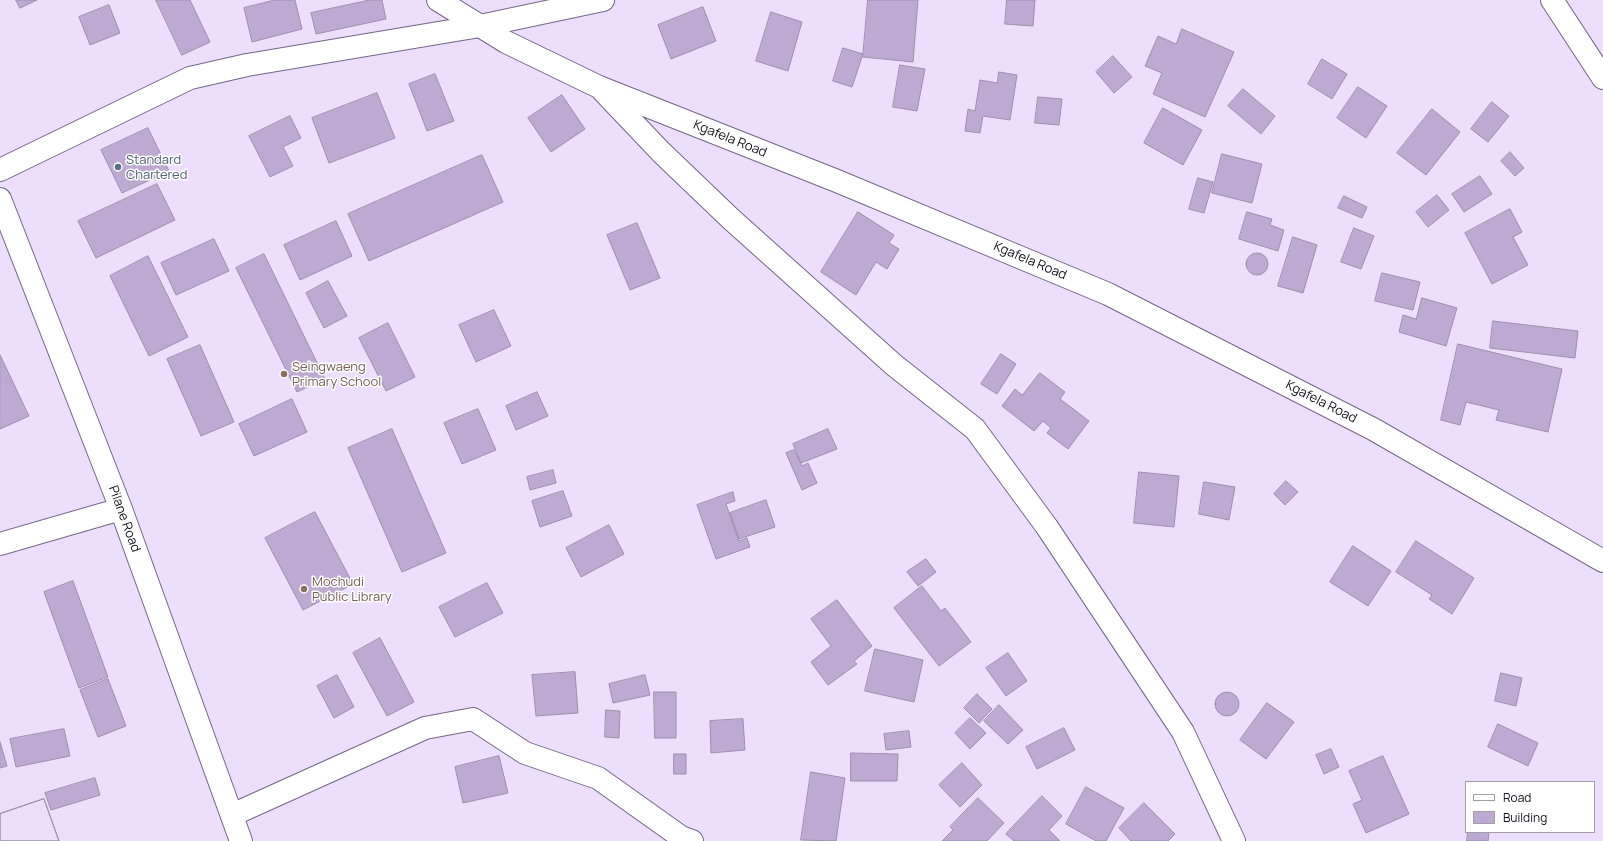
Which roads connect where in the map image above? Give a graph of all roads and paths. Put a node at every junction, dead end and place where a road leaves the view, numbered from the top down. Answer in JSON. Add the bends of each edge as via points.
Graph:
{"nodes":[{"id":1,"x":438,"y":0,"type":"edge"},
{"id":2,"x":603,"y":0,"type":"edge"},
{"id":3,"x":1552,"y":0,"type":"edge"},
{"id":4,"x":480,"y":26,"type":"junction"},
{"id":5,"x":1603,"y":78,"type":"edge"},
{"id":6,"x":598,"y":87,"type":"junction"},
{"id":7,"x":0,"y":170,"type":"edge"},
{"id":8,"x":0,"y":199,"type":"edge"},
{"id":9,"x":120,"y":509,"type":"junction"},
{"id":10,"x":0,"y":544,"type":"edge"},
{"id":11,"x":1603,"y":561,"type":"edge"},
{"id":12,"x":232,"y":816,"type":"junction"},
{"id":13,"x":241,"y":841,"type":"edge"},
{"id":14,"x":692,"y":841,"type":"edge"},
{"id":15,"x":1234,"y":841,"type":"edge"}],
"edges":[{"from":1,"to":4,"type":"street","name":"Kgafela Road"},
{"from":2,"to":4,"type":"street"},
{"from":3,"to":5,"type":"street"},
{"from":4,"to":6,"type":"street","name":"Kgafela Road","via":[[506,42]]},
{"from":4,"to":7,"type":"street","via":[[247,65],[190,78]]},
{"from":6,"to":11,"type":"street","name":"Kgafela Road","via":[[844,184],[1108,294],[1373,429]]},
{"from":6,"to":15,"type":"street","via":[[731,219],[894,365],[975,429],[1047,527],[1183,732]]},
{"from":8,"to":9,"type":"street","name":"Pilane Road"},
{"from":9,"to":10,"type":"street"},
{"from":9,"to":12,"type":"street","name":"Pilane Road"},
{"from":12,"to":13,"type":"street","name":"Pilane Road"},
{"from":12,"to":14,"type":"street","via":[[426,728],[474,719],[525,753],[598,778],[681,837]]}]}
